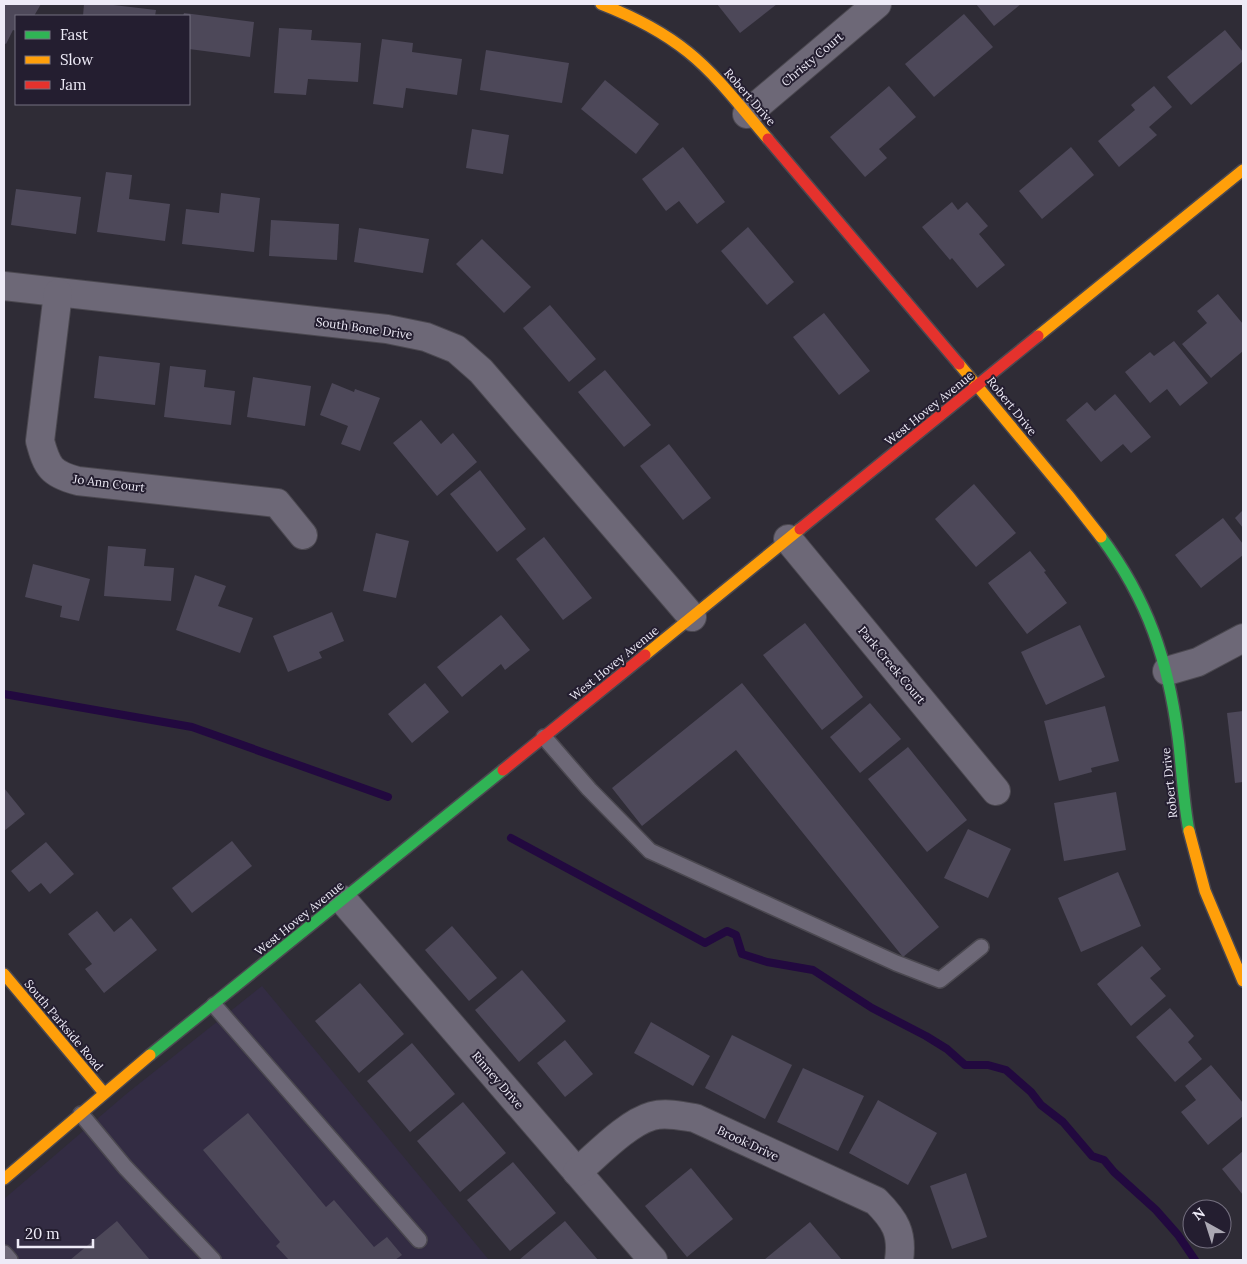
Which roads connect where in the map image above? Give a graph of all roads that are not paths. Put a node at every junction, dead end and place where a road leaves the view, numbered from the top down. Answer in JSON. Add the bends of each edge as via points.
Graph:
{"nodes":[{"id":1,"x":601,"y":4,"type":"edge"},
{"id":2,"x":877,"y":4,"type":"edge"},
{"id":3,"x":747,"y":114,"type":"junction"},
{"id":4,"x":1243,"y":170,"type":"edge"},
{"id":5,"x":4,"y":286,"type":"edge"},
{"id":6,"x":58,"y":293,"type":"junction"},
{"id":7,"x":977,"y":386,"type":"junction"},
{"id":8,"x":303,"y":536,"type":"dead end"},
{"id":9,"x":788,"y":539,"type":"junction"},
{"id":10,"x":692,"y":617,"type":"junction"},
{"id":11,"x":1243,"y":638,"type":"edge"},
{"id":12,"x":1167,"y":671,"type":"junction"},
{"id":13,"x":544,"y":738,"type":"junction"},
{"id":14,"x":996,"y":791,"type":"dead end"},
{"id":15,"x":343,"y":900,"type":"junction"},
{"id":16,"x":981,"y":947,"type":"dead end"},
{"id":17,"x":4,"y":974,"type":"edge"},
{"id":18,"x":1243,"y":981,"type":"edge"},
{"id":19,"x":214,"y":1005,"type":"junction"},
{"id":20,"x":104,"y":1093,"type":"junction"},
{"id":21,"x":81,"y":1114,"type":"junction"},
{"id":22,"x":577,"y":1172,"type":"junction"},
{"id":23,"x":4,"y":1179,"type":"edge"},
{"id":24,"x":419,"y":1240,"type":"dead end"},
{"id":25,"x":4,"y":1253,"type":"edge"},
{"id":26,"x":900,"y":1254,"type":"edge"},
{"id":27,"x":10,"y":1260,"type":"edge"},
{"id":28,"x":213,"y":1260,"type":"edge"},
{"id":29,"x":653,"y":1260,"type":"edge"}],
"edges":[{"from":1,"to":3,"type":"street","name":"Robert Drive","via":[[630,15],[687,51]]},
{"from":2,"to":3,"type":"street","name":"Christy Court"},
{"from":3,"to":7,"type":"street","name":"Robert Drive"},
{"from":4,"to":7,"type":"street","name":"West Hovey Avenue"},
{"from":5,"to":6,"type":"street","name":"South Bone Drive"},
{"from":6,"to":8,"type":"street","name":"Jo Ann Court","via":[[40,441],[46,462],[54,472],[78,481],[276,503]]},
{"from":6,"to":10,"type":"street","name":"South Bone Drive","via":[[387,329],[426,337],[456,349],[481,371]]},
{"from":7,"to":9,"type":"street","name":"West Hovey Avenue"},
{"from":7,"to":12,"type":"street","name":"Robert Drive","via":[[1115,556],[1153,627]]},
{"from":9,"to":10,"type":"street","name":"West Hovey Avenue"},
{"from":9,"to":14,"type":"street","name":"Park Creek Court"},
{"from":10,"to":13,"type":"street","name":"West Hovey Avenue"},
{"from":11,"to":12,"type":"street","via":[[1198,662]]},
{"from":12,"to":18,"type":"street","name":"Robert Drive","via":[[1189,833],[1228,948]]},
{"from":13,"to":15,"type":"street","name":"West Hovey Avenue"},
{"from":13,"to":16,"type":"lane","via":[[650,851],[940,980]]},
{"from":15,"to":19,"type":"street","name":"West Hovey Avenue"},
{"from":15,"to":22,"type":"street","name":"Rinney Drive"},
{"from":17,"to":20,"type":"street","name":"South Parkside Road"},
{"from":19,"to":20,"type":"street","name":"West Hovey Avenue"},
{"from":19,"to":24,"type":"lane"},
{"from":20,"to":21,"type":"street","name":"West Hovey Avenue"},
{"from":21,"to":23,"type":"street","name":"West Hovey Avenue"},
{"from":21,"to":28,"type":"lane","via":[[125,1167]]},
{"from":22,"to":26,"type":"street","name":"Brook Drive","via":[[633,1124],[653,1116],[674,1114],[695,1118],[876,1201],[891,1216],[899,1234]]},
{"from":22,"to":29,"type":"street","name":"Rinney Drive"},
{"from":25,"to":27,"type":"lane"}]}
